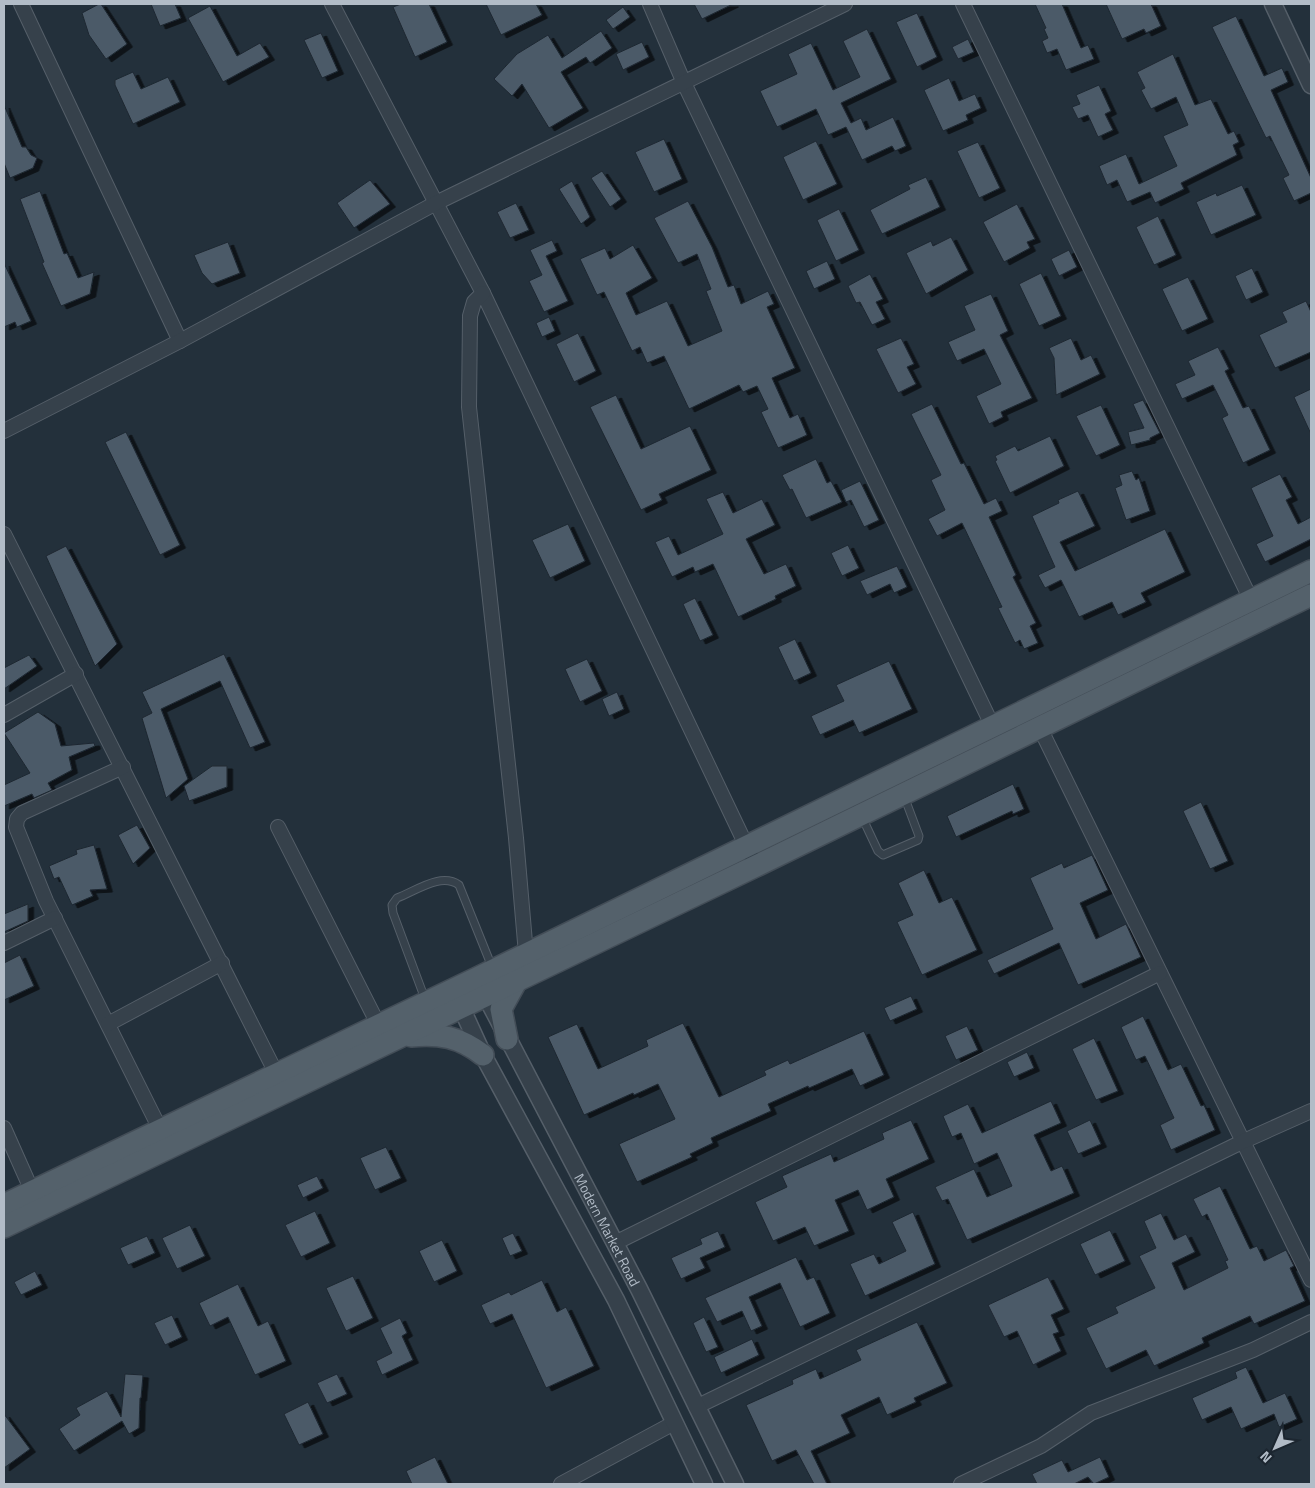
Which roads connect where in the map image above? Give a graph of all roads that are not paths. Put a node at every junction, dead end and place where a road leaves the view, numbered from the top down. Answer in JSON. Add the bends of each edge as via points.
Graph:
{"nodes":[{"id":1,"x":21,"y":4,"type":"edge"},
{"id":2,"x":332,"y":4,"type":"edge"},
{"id":3,"x":650,"y":4,"type":"edge"},
{"id":4,"x":845,"y":4,"type":"edge"},
{"id":5,"x":963,"y":4,"type":"edge"},
{"id":6,"x":1273,"y":4,"type":"edge"},
{"id":7,"x":684,"y":83,"type":"junction"},
{"id":8,"x":1311,"y":84,"type":"edge"},
{"id":9,"x":436,"y":203,"type":"junction"},
{"id":10,"x":483,"y":293,"type":"junction"},
{"id":11,"x":180,"y":341,"type":"junction"},
{"id":12,"x":4,"y":431,"type":"edge"},
{"id":13,"x":4,"y":534,"type":"edge"},
{"id":14,"x":1311,"y":571,"type":"edge"},
{"id":15,"x":1311,"y":595,"type":"edge"},
{"id":16,"x":1251,"y":600,"type":"junction"},
{"id":17,"x":76,"y":674,"type":"junction"},
{"id":18,"x":4,"y":715,"type":"edge"},
{"id":19,"x":992,"y":725,"type":"junction"},
{"id":20,"x":1040,"y":728,"type":"junction"},
{"id":21,"x":123,"y":768,"type":"junction"},
{"id":22,"x":904,"y":794,"type":"junction"},
{"id":23,"x":861,"y":814,"type":"junction"},
{"id":24,"x":278,"y":827,"type":"dead end"},
{"id":25,"x":746,"y":845,"type":"junction"},
{"id":26,"x":756,"y":866,"type":"junction"},
{"id":27,"x":55,"y":918,"type":"junction"},
{"id":28,"x":4,"y":943,"type":"edge"},
{"id":29,"x":526,"y":954,"type":"junction"},
{"id":30,"x":222,"y":964,"type":"junction"},
{"id":31,"x":1160,"y":973,"type":"junction"},
{"id":32,"x":517,"y":980,"type":"junction"},
{"id":33,"x":485,"y":982,"type":"junction"},
{"id":34,"x":457,"y":999,"type":"junction"},
{"id":35,"x":426,"y":1002,"type":"junction"},
{"id":36,"x":108,"y":1024,"type":"junction"},
{"id":37,"x":378,"y":1024,"type":"junction"},
{"id":38,"x":396,"y":1038,"type":"junction"},
{"id":39,"x":507,"y":1039,"type":"junction"},
{"id":40,"x":483,"y":1055,"type":"junction"},
{"id":41,"x":276,"y":1073,"type":"junction"},
{"id":42,"x":1311,"y":1111,"type":"edge"},
{"id":43,"x":4,"y":1128,"type":"edge"},
{"id":44,"x":160,"y":1129,"type":"junction"},
{"id":45,"x":1244,"y":1141,"type":"junction"},
{"id":46,"x":32,"y":1191,"type":"junction"},
{"id":47,"x":4,"y":1205,"type":"edge"},
{"id":48,"x":4,"y":1228,"type":"edge"},
{"id":49,"x":615,"y":1243,"type":"junction"},
{"id":50,"x":1311,"y":1280,"type":"edge"},
{"id":51,"x":639,"y":1289,"type":"junction"},
{"id":52,"x":616,"y":1300,"type":"junction"},
{"id":53,"x":1311,"y":1322,"type":"edge"},
{"id":54,"x":696,"y":1407,"type":"junction"},
{"id":55,"x":674,"y":1423,"type":"junction"},
{"id":56,"x":561,"y":1484,"type":"edge"},
{"id":57,"x":704,"y":1484,"type":"edge"},
{"id":58,"x":735,"y":1484,"type":"edge"},
{"id":59,"x":961,"y":1484,"type":"edge"}],
"edges":[{"from":1,"to":11,"type":"street"},
{"from":2,"to":9,"type":"street"},
{"from":3,"to":7,"type":"street"},
{"from":4,"to":7,"type":"street"},
{"from":5,"to":16,"type":"street"},
{"from":6,"to":8,"type":"street"},
{"from":7,"to":9,"type":"street"},
{"from":7,"to":19,"type":"street"},
{"from":9,"to":10,"type":"street"},
{"from":9,"to":11,"type":"street"},
{"from":10,"to":25,"type":"street"},
{"from":10,"to":29,"type":"street","via":[[474,302],[470,316],[469,408]]},
{"from":11,"to":12,"type":"street"},
{"from":13,"to":17,"type":"street"},
{"from":14,"to":16,"type":"main road"},
{"from":15,"to":20,"type":"main road"},
{"from":16,"to":19,"type":"main road"},
{"from":17,"to":18,"type":"street"},
{"from":17,"to":21,"type":"street"},
{"from":19,"to":25,"type":"main road"},
{"from":20,"to":22,"type":"main road"},
{"from":20,"to":31,"type":"street"},
{"from":21,"to":27,"type":"street","via":[[22,813],[17,819],[19,837]]},
{"from":21,"to":30,"type":"street"},
{"from":22,"to":23,"type":"main road"},
{"from":22,"to":23,"type":"lane","via":[[918,840],[883,855],[878,851]]},
{"from":23,"to":26,"type":"main road"},
{"from":24,"to":37,"type":"street"},
{"from":25,"to":26,"type":"street"},
{"from":25,"to":29,"type":"main road"},
{"from":26,"to":32,"type":"main road"},
{"from":27,"to":28,"type":"street"},
{"from":27,"to":36,"type":"street"},
{"from":29,"to":33,"type":"main road"},
{"from":30,"to":36,"type":"street"},
{"from":30,"to":41,"type":"street"},
{"from":31,"to":45,"type":"street"},
{"from":31,"to":49,"type":"street"},
{"from":32,"to":33,"type":"main road"},
{"from":32,"to":39,"type":"main road","via":[[501,1009]]},
{"from":33,"to":34,"type":"main road"},
{"from":33,"to":35,"type":"lane","via":[[459,885],[451,879],[443,879],[397,898],[392,905]]},
{"from":33,"to":39,"type":"street","name":"Modern Market Road"},
{"from":34,"to":35,"type":"main road"},
{"from":34,"to":38,"type":"main road"},
{"from":34,"to":40,"type":"street","name":"Modern Market Road"},
{"from":35,"to":37,"type":"main road"},
{"from":36,"to":44,"type":"street"},
{"from":37,"to":41,"type":"main road"},
{"from":38,"to":40,"type":"main road","via":[[440,1034],[457,1039]]},
{"from":38,"to":48,"type":"main road"},
{"from":39,"to":49,"type":"street","name":"Modern Market Road"},
{"from":40,"to":52,"type":"street","name":"Modern Market Road"},
{"from":41,"to":44,"type":"main road"},
{"from":42,"to":45,"type":"street"},
{"from":43,"to":46,"type":"street"},
{"from":44,"to":46,"type":"main road"},
{"from":45,"to":50,"type":"street"},
{"from":45,"to":54,"type":"street"},
{"from":46,"to":47,"type":"main road"},
{"from":49,"to":51,"type":"street","name":"Modern Market Road"},
{"from":51,"to":52,"type":"street"},
{"from":51,"to":54,"type":"street","name":"Modern Market Road"},
{"from":52,"to":55,"type":"street","name":"Modern Market Road"},
{"from":53,"to":59,"type":"street","via":[[1253,1350],[1091,1413],[1042,1446]]},
{"from":54,"to":58,"type":"street","name":"Modern Market Road"},
{"from":55,"to":56,"type":"street"},
{"from":55,"to":57,"type":"street","name":"Modern Market Road"}]}
